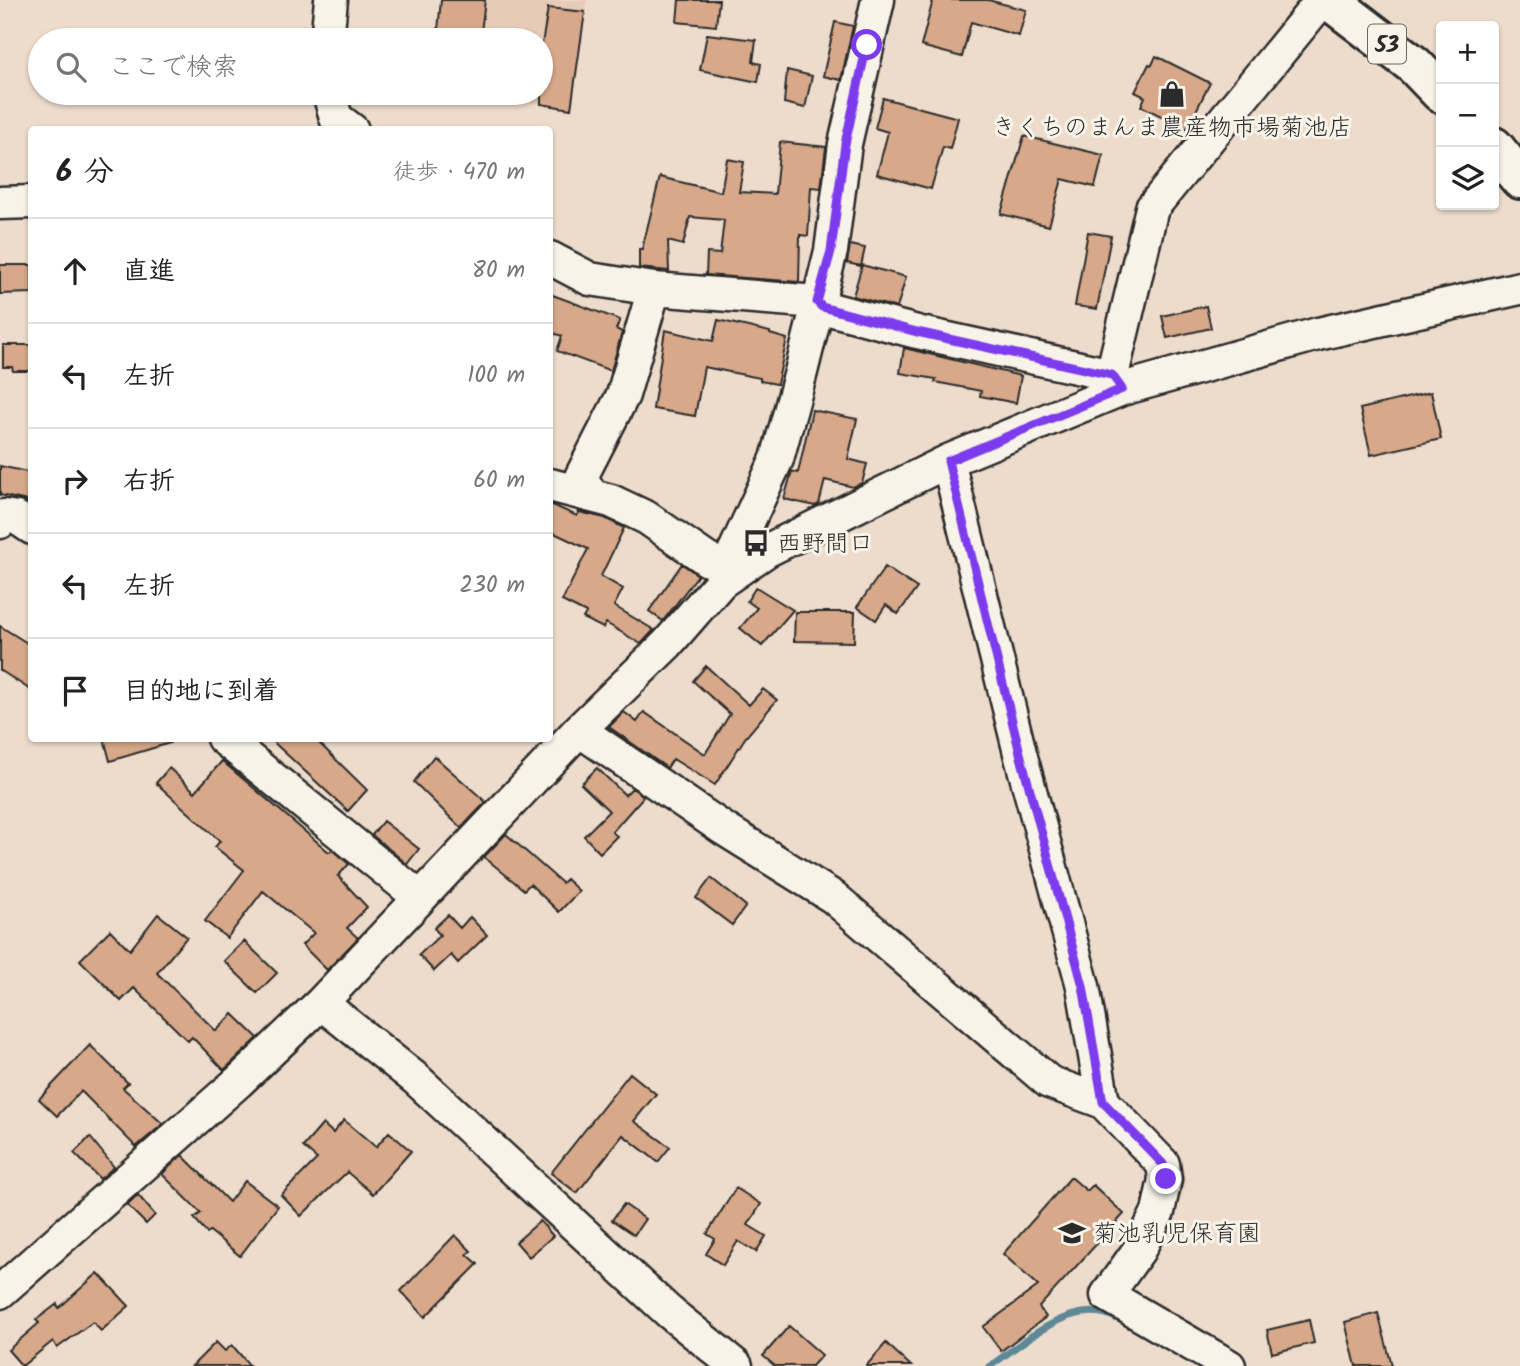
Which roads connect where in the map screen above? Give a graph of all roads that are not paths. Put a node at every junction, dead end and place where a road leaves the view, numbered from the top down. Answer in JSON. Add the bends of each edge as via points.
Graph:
{"nodes":[{"id":1,"x":331,"y":0,"type":"edge"},
{"id":2,"x":878,"y":0,"type":"edge"},
{"id":3,"x":1322,"y":0,"type":"edge"},
{"id":4,"x":1329,"y":0,"type":"edge"},
{"id":5,"x":328,"y":28,"type":"edge"},
{"id":6,"x":1436,"y":88,"type":"edge"},
{"id":7,"x":1499,"y":153,"type":"edge"},
{"id":8,"x":1520,"y":179,"type":"edge"},
{"id":9,"x":28,"y":202,"type":"edge"},
{"id":10,"x":0,"y":203,"type":"edge"},
{"id":11,"x":553,"y":260,"type":"edge"},
{"id":12,"x":1520,"y":288,"type":"edge"},
{"id":13,"x":654,"y":289,"type":"junction"},
{"id":14,"x":817,"y":302,"type":"junction"},
{"id":15,"x":1117,"y":382,"type":"junction"},
{"id":16,"x":948,"y":461,"type":"junction"},
{"id":17,"x":553,"y":486,"type":"edge"},
{"id":18,"x":591,"y":495,"type":"junction"},
{"id":19,"x":0,"y":522,"type":"edge"},
{"id":20,"x":28,"y":525,"type":"edge"},
{"id":21,"x":724,"y":574,"type":"junction"},
{"id":22,"x":579,"y":730,"type":"junction"},
{"id":23,"x":228,"y":742,"type":"edge"},
{"id":24,"x":419,"y":897,"type":"junction"},
{"id":25,"x":321,"y":1003,"type":"junction"},
{"id":26,"x":1103,"y":1102,"type":"junction"},
{"id":27,"x":0,"y":1292,"type":"edge"},
{"id":28,"x":736,"y":1366,"type":"edge"},
{"id":29,"x":1228,"y":1366,"type":"edge"}],
"edges":[{"from":1,"to":5,"type":"street"},
{"from":2,"to":14,"type":"street","via":[[845,144],[831,251]]},
{"from":3,"to":15,"type":"street","via":[[1152,208]]},
{"from":4,"to":6,"type":"main road","number":"53","via":[[1414,65]]},
{"from":7,"to":8,"type":"main road"},
{"from":9,"to":10,"type":"street"},
{"from":11,"to":13,"type":"street","via":[[590,279]]},
{"from":12,"to":15,"type":"street"},
{"from":13,"to":14,"type":"street"},
{"from":13,"to":18,"type":"street","via":[[623,395],[581,477]]},
{"from":14,"to":15,"type":"street","via":[[822,307]]},
{"from":14,"to":21,"type":"street","via":[[777,459]]},
{"from":15,"to":16,"type":"street"},
{"from":16,"to":21,"type":"street"},
{"from":16,"to":26,"type":"street","via":[[1083,986]]},
{"from":17,"to":18,"type":"street"},
{"from":18,"to":21,"type":"street","via":[[646,518]]},
{"from":19,"to":20,"type":"street","via":[[4,516]]},
{"from":21,"to":22,"type":"street","via":[[667,644]]},
{"from":22,"to":24,"type":"street"},
{"from":22,"to":26,"type":"street","via":[[833,897],[1049,1082]]},
{"from":23,"to":24,"type":"street"},
{"from":24,"to":25,"type":"street"},
{"from":25,"to":27,"type":"street"},
{"from":25,"to":28,"type":"street","via":[[416,1079],[668,1312]]},
{"from":26,"to":29,"type":"street","via":[[1163,1164],[1166,1179],[1158,1212],[1139,1250],[1107,1295]]}]}
